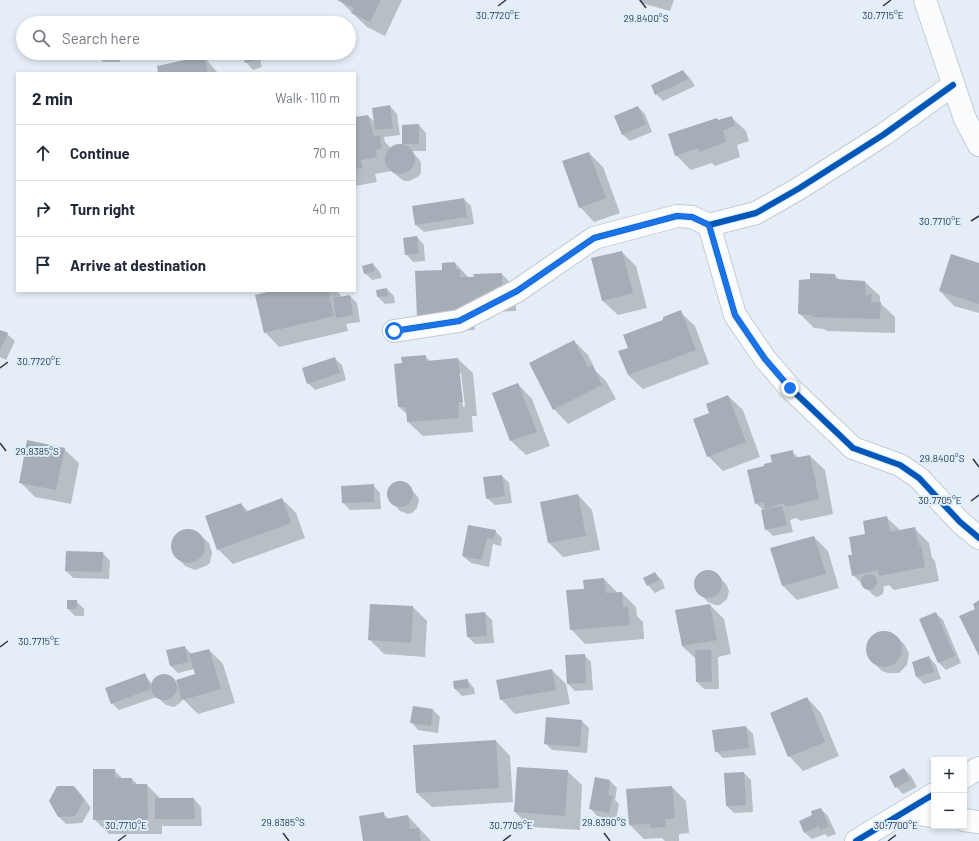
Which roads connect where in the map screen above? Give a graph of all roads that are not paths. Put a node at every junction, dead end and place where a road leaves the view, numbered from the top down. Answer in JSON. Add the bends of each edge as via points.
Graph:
{"nodes":[{"id":1,"x":925,"y":0,"type":"edge"},
{"id":2,"x":953,"y":85,"type":"junction"},
{"id":3,"x":979,"y":145,"type":"edge"},
{"id":4,"x":709,"y":225,"type":"junction"},
{"id":5,"x":394,"y":331,"type":"dead end"},
{"id":6,"x":979,"y":538,"type":"edge"},
{"id":7,"x":979,"y":768,"type":"edge"},
{"id":8,"x":967,"y":775,"type":"edge"},
{"id":9,"x":931,"y":796,"type":"edge"},
{"id":10,"x":904,"y":812,"type":"junction"},
{"id":11,"x":931,"y":816,"type":"edge"},
{"id":12,"x":967,"y":820,"type":"edge"},
{"id":13,"x":979,"y":822,"type":"edge"},
{"id":14,"x":856,"y":841,"type":"edge"}],
"edges":[{"from":1,"to":2,"type":"street"},
{"from":2,"to":3,"type":"street","via":[[965,120]]},
{"from":2,"to":4,"type":"street","via":[[883,135],[798,189],[756,213]]},
{"from":4,"to":5,"type":"street","via":[[692,217],[677,216],[594,238],[517,291],[459,321]]},
{"from":4,"to":6,"type":"street","via":[[735,315],[765,359],[790,388],[853,448],[900,466],[919,478],[960,522]]},
{"from":7,"to":8,"type":"street"},
{"from":9,"to":10,"type":"street"},
{"from":10,"to":11,"type":"street"},
{"from":10,"to":14,"type":"street"},
{"from":12,"to":13,"type":"street"}]}
